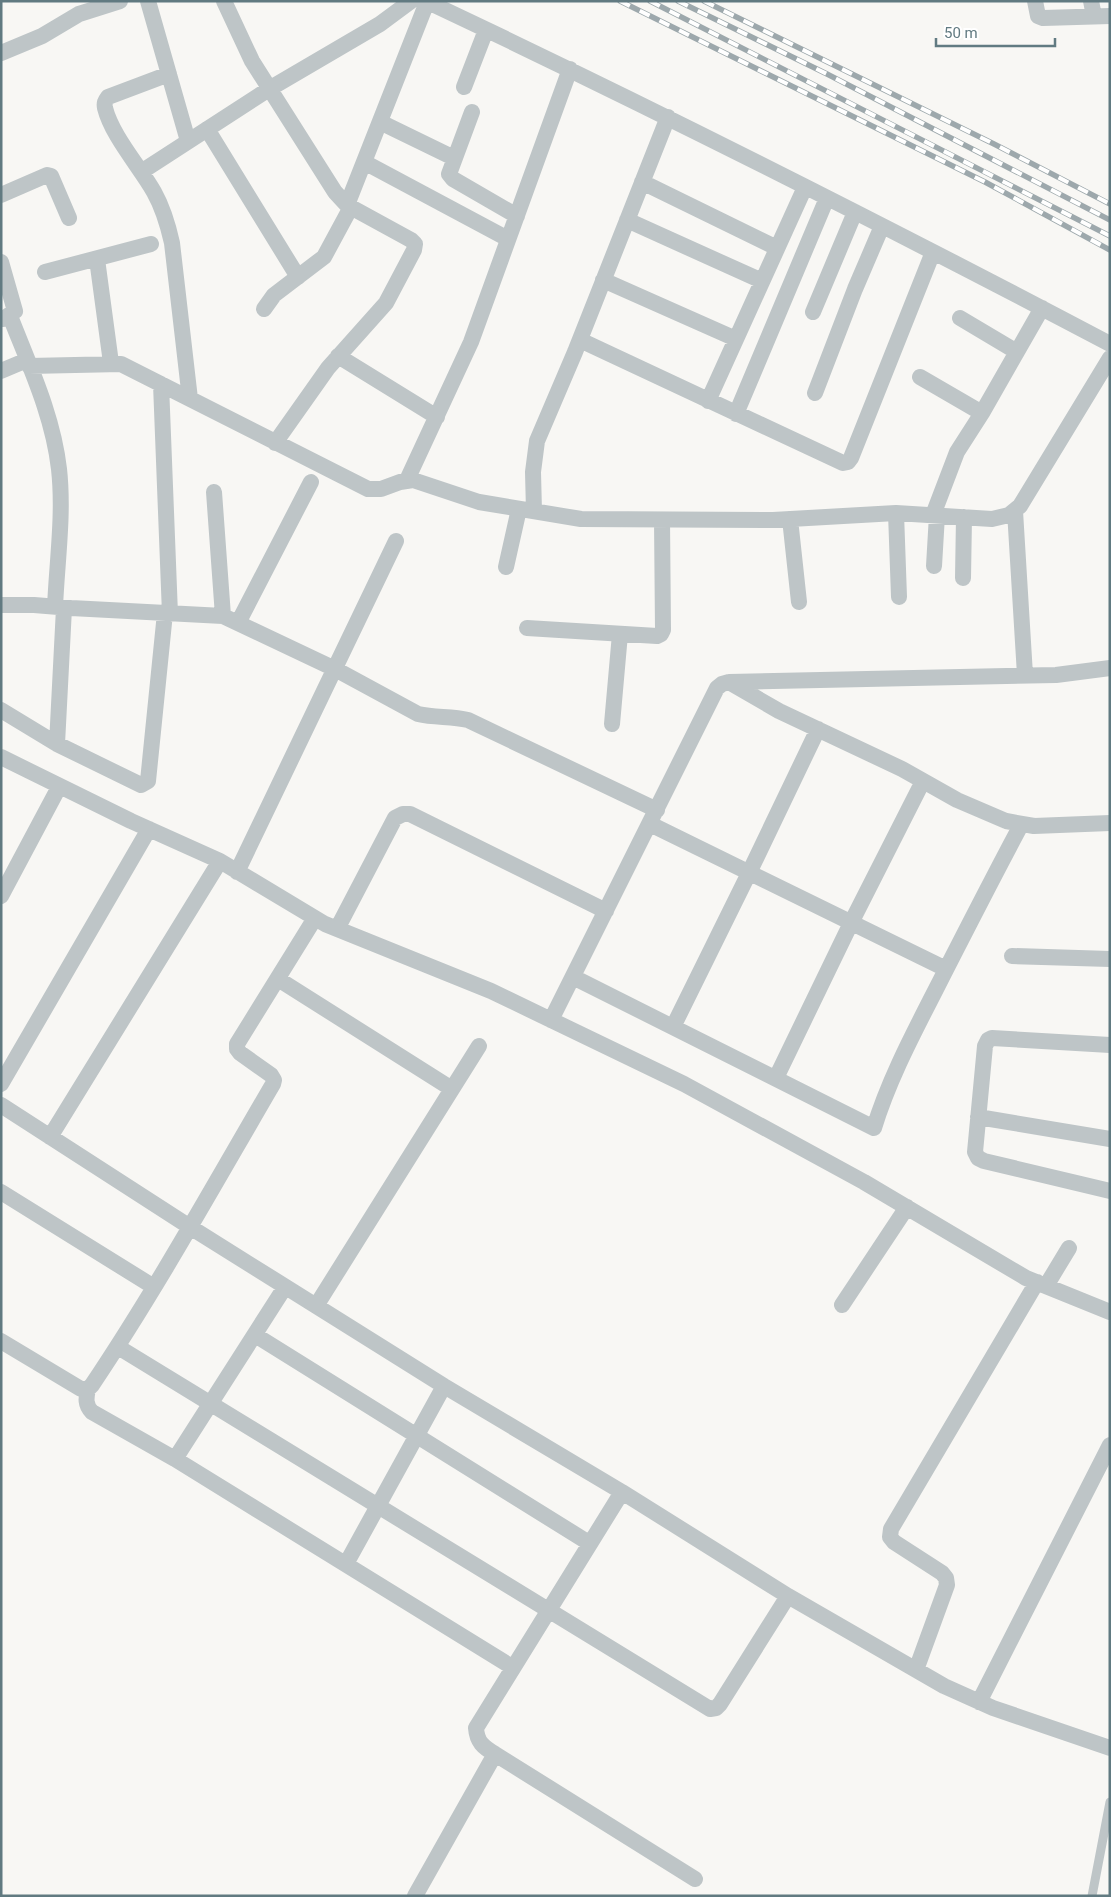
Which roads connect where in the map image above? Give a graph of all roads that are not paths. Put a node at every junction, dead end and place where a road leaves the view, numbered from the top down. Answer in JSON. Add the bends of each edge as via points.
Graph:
{"nodes":[{"id":1,"x":120,"y":1,"type":"edge"},
{"id":2,"x":148,"y":1,"type":"edge"},
{"id":3,"x":224,"y":1,"type":"edge"},
{"id":4,"x":411,"y":1,"type":"edge"},
{"id":5,"x":1035,"y":1,"type":"edge"},
{"id":6,"x":427,"y":2,"type":"edge"},
{"id":7,"x":1098,"y":11,"type":"edge"},
{"id":8,"x":486,"y":30,"type":"junction"},
{"id":9,"x":1,"y":53,"type":"edge"},
{"id":10,"x":570,"y":69,"type":"junction"},
{"id":11,"x":169,"y":74,"type":"junction"},
{"id":12,"x":464,"y":87,"type":"dead end"},
{"id":13,"x":270,"y":89,"type":"junction"},
{"id":14,"x":472,"y":112,"type":"dead end"},
{"id":15,"x":668,"y":117,"type":"junction"},
{"id":16,"x":380,"y":122,"type":"junction"},
{"id":17,"x":207,"y":129,"type":"junction"},
{"id":18,"x":188,"y":141,"type":"junction"},
{"id":19,"x":454,"y":158,"type":"junction"},
{"id":20,"x":364,"y":162,"type":"junction"},
{"id":21,"x":141,"y":172,"type":"junction"},
{"id":22,"x":642,"y":182,"type":"junction"},
{"id":23,"x":805,"y":186,"type":"junction"},
{"id":24,"x":1,"y":195,"type":"edge"},
{"id":25,"x":827,"y":198,"type":"junction"},
{"id":26,"x":349,"y":206,"type":"junction"},
{"id":27,"x":855,"y":212,"type":"junction"},
{"id":28,"x":517,"y":216,"type":"junction"},
{"id":29,"x":69,"y":218,"type":"dead end"},
{"id":30,"x":627,"y":220,"type":"junction"},
{"id":31,"x":882,"y":226,"type":"junction"},
{"id":32,"x":508,"y":239,"type":"junction"},
{"id":33,"x":151,"y":244,"type":"dead end"},
{"id":34,"x":778,"y":248,"type":"junction"},
{"id":35,"x":933,"y":252,"type":"junction"},
{"id":36,"x":97,"y":259,"type":"junction"},
{"id":37,"x":1,"y":262,"type":"edge"},
{"id":38,"x":45,"y":272,"type":"dead end"},
{"id":39,"x":298,"y":278,"type":"junction"},
{"id":40,"x":603,"y":280,"type":"junction"},
{"id":41,"x":762,"y":281,"type":"junction"},
{"id":42,"x":1042,"y":308,"type":"junction"},
{"id":43,"x":264,"y":309,"type":"dead end"},
{"id":44,"x":813,"y":312,"type":"dead end"},
{"id":45,"x":6,"y":318,"type":"edge"},
{"id":46,"x":960,"y":318,"type":"dead end"},
{"id":47,"x":736,"y":339,"type":"junction"},
{"id":48,"x":580,"y":340,"type":"junction"},
{"id":49,"x":1110,"y":344,"type":"edge"},
{"id":50,"x":1017,"y":352,"type":"junction"},
{"id":51,"x":338,"y":356,"type":"junction"},
{"id":52,"x":1110,"y":358,"type":"edge"},
{"id":53,"x":28,"y":363,"type":"junction"},
{"id":54,"x":111,"y":363,"type":"junction"},
{"id":55,"x":1,"y":371,"type":"edge"},
{"id":56,"x":920,"y":377,"type":"dead end"},
{"id":57,"x":161,"y":384,"type":"junction"},
{"id":58,"x":814,"y":394,"type":"dead end"},
{"id":59,"x":190,"y":399,"type":"junction"},
{"id":60,"x":708,"y":401,"type":"junction"},
{"id":61,"x":982,"y":413,"type":"junction"},
{"id":62,"x":736,"y":414,"type":"junction"},
{"id":63,"x":437,"y":416,"type":"junction"},
{"id":64,"x":275,"y":443,"type":"junction"},
{"id":65,"x":407,"y":480,"type":"junction"},
{"id":66,"x":311,"y":482,"type":"dead end"},
{"id":67,"x":214,"y":492,"type":"dead end"},
{"id":68,"x":527,"y":510,"type":"junction"},
{"id":69,"x":1015,"y":511,"type":"junction"},
{"id":70,"x":896,"y":513,"type":"junction"},
{"id":71,"x":935,"y":515,"type":"junction"},
{"id":72,"x":964,"y":517,"type":"junction"},
{"id":73,"x":790,"y":518,"type":"junction"},
{"id":74,"x":662,"y":520,"type":"junction"},
{"id":75,"x":396,"y":541,"type":"dead end"},
{"id":76,"x":934,"y":566,"type":"dead end"},
{"id":77,"x":506,"y":567,"type":"dead end"},
{"id":78,"x":963,"y":578,"type":"dead end"},
{"id":79,"x":899,"y":596,"type":"dead end"},
{"id":80,"x":799,"y":602,"type":"dead end"},
{"id":81,"x":1,"y":605,"type":"edge"},
{"id":82,"x":59,"y":607,"type":"junction"},
{"id":83,"x":168,"y":613,"type":"junction"},
{"id":84,"x":223,"y":616,"type":"junction"},
{"id":85,"x":238,"y":623,"type":"junction"},
{"id":86,"x":527,"y":628,"type":"dead end"},
{"id":87,"x":620,"y":634,"type":"junction"},
{"id":88,"x":1110,"y":668,"type":"edge"},
{"id":89,"x":335,"y":669,"type":"junction"},
{"id":90,"x":1025,"y":675,"type":"junction"},
{"id":91,"x":729,"y":682,"type":"junction"},
{"id":92,"x":1,"y":710,"type":"edge"},
{"id":93,"x":612,"y":724,"type":"dead end"},
{"id":94,"x":818,"y":729,"type":"junction"},
{"id":95,"x":57,"y":744,"type":"junction"},
{"id":96,"x":1,"y":757,"type":"edge"},
{"id":97,"x":923,"y":781,"type":"junction"},
{"id":98,"x":59,"y":787,"type":"junction"},
{"id":99,"x":653,"y":817,"type":"junction"},
{"id":100,"x":1110,"y":823,"type":"edge"},
{"id":101,"x":1021,"y":825,"type":"junction"},
{"id":102,"x":149,"y":829,"type":"junction"},
{"id":103,"x":220,"y":861,"type":"junction"},
{"id":104,"x":238,"y":872,"type":"junction"},
{"id":105,"x":749,"y":873,"type":"junction"},
{"id":106,"x":1,"y":896,"type":"edge"},
{"id":107,"x":606,"y":911,"type":"junction"},
{"id":108,"x":315,"y":918,"type":"junction"},
{"id":109,"x":851,"y":923,"type":"junction"},
{"id":110,"x":338,"y":929,"type":"junction"},
{"id":111,"x":1012,"y":956,"type":"dead end"},
{"id":112,"x":1110,"y":959,"type":"edge"},
{"id":113,"x":946,"y":969,"type":"junction"},
{"id":114,"x":573,"y":977,"type":"junction"},
{"id":115,"x":278,"y":979,"type":"junction"},
{"id":116,"x":551,"y":1020,"type":"junction"},
{"id":117,"x":673,"y":1027,"type":"junction"},
{"id":118,"x":1110,"y":1045,"type":"edge"},
{"id":119,"x":478,"y":1046,"type":"dead end"},
{"id":120,"x":776,"y":1078,"type":"junction"},
{"id":121,"x":1,"y":1084,"type":"edge"},
{"id":122,"x":452,"y":1089,"type":"junction"},
{"id":123,"x":1,"y":1105,"type":"edge"},
{"id":124,"x":978,"y":1117,"type":"junction"},
{"id":125,"x":50,"y":1137,"type":"junction"},
{"id":126,"x":1110,"y":1139,"type":"edge"},
{"id":127,"x":1110,"y":1191,"type":"edge"},
{"id":128,"x":1,"y":1192,"type":"edge"},
{"id":129,"x":907,"y":1207,"type":"junction"},
{"id":130,"x":190,"y":1227,"type":"junction"},
{"id":131,"x":1069,"y":1248,"type":"dead end"},
{"id":132,"x":1042,"y":1284,"type":"junction"},
{"id":133,"x":285,"y":1286,"type":"junction"},
{"id":134,"x":154,"y":1287,"type":"junction"},
{"id":135,"x":842,"y":1305,"type":"dead end"},
{"id":136,"x":316,"y":1306,"type":"junction"},
{"id":137,"x":1110,"y":1312,"type":"edge"},
{"id":138,"x":255,"y":1335,"type":"junction"},
{"id":139,"x":1,"y":1341,"type":"edge"},
{"id":140,"x":118,"y":1347,"type":"junction"},
{"id":141,"x":444,"y":1386,"type":"junction"},
{"id":142,"x":88,"y":1388,"type":"junction"},
{"id":143,"x":210,"y":1403,"type":"junction"},
{"id":144,"x":417,"y":1436,"type":"junction"},
{"id":145,"x":1110,"y":1445,"type":"edge"},
{"id":146,"x":175,"y":1459,"type":"junction"},
{"id":147,"x":622,"y":1492,"type":"junction"},
{"id":148,"x":379,"y":1506,"type":"junction"},
{"id":149,"x":589,"y":1543,"type":"junction"},
{"id":150,"x":346,"y":1564,"type":"junction"},
{"id":151,"x":788,"y":1596,"type":"junction"},
{"id":152,"x":549,"y":1609,"type":"junction"},
{"id":153,"x":512,"y":1667,"type":"junction"},
{"id":154,"x":916,"y":1670,"type":"junction"},
{"id":155,"x":979,"y":1702,"type":"junction"},
{"id":156,"x":1110,"y":1748,"type":"edge"},
{"id":157,"x":494,"y":1754,"type":"junction"},
{"id":158,"x":1110,"y":1802,"type":"edge"},
{"id":159,"x":694,"y":1879,"type":"dead end"},
{"id":160,"x":415,"y":1896,"type":"edge"},
{"id":161,"x":1092,"y":1896,"type":"edge"}],
"edges":[{"from":1,"to":9,"type":"street","via":[[79,14],[42,36]]},
{"from":2,"to":11,"type":"street"},
{"from":3,"to":13,"type":"street","via":[[252,61]]},
{"from":4,"to":13,"type":"street","via":[[380,24]]},
{"from":5,"to":7,"type":"street","via":[[1038,16],[1043,18]]},
{"from":6,"to":8,"type":"street"},
{"from":6,"to":16,"type":"street"},
{"from":8,"to":10,"type":"street"},
{"from":8,"to":12,"type":"street"},
{"from":10,"to":15,"type":"street"},
{"from":10,"to":28,"type":"street"},
{"from":11,"to":18,"type":"street"},
{"from":11,"to":21,"type":"street","via":[[108,97],[105,102],[104,107],[117,134]]},
{"from":13,"to":17,"type":"street"},
{"from":13,"to":26,"type":"street","via":[[335,192]]},
{"from":14,"to":19,"type":"street"},
{"from":15,"to":22,"type":"street"},
{"from":15,"to":23,"type":"street"},
{"from":16,"to":19,"type":"street"},
{"from":16,"to":20,"type":"street"},
{"from":17,"to":18,"type":"street"},
{"from":17,"to":39,"type":"street"},
{"from":18,"to":21,"type":"street"},
{"from":19,"to":28,"type":"street","via":[[449,174],[453,179]]},
{"from":20,"to":26,"type":"street"},
{"from":20,"to":32,"type":"street"},
{"from":21,"to":59,"type":"street","via":[[169,226]]},
{"from":22,"to":30,"type":"street"},
{"from":22,"to":34,"type":"street"},
{"from":23,"to":25,"type":"street"},
{"from":23,"to":34,"type":"street"},
{"from":24,"to":29,"type":"street","via":[[51,176]]},
{"from":25,"to":27,"type":"street"},
{"from":25,"to":62,"type":"street"},
{"from":26,"to":39,"type":"street","via":[[324,257]]},
{"from":26,"to":51,"type":"street","via":[[411,240],[414,250],[379,314]]},
{"from":27,"to":31,"type":"street"},
{"from":27,"to":44,"type":"street"},
{"from":28,"to":32,"type":"street"},
{"from":30,"to":40,"type":"street"},
{"from":30,"to":41,"type":"street"},
{"from":31,"to":35,"type":"street"},
{"from":31,"to":58,"type":"street"},
{"from":32,"to":63,"type":"street","via":[[471,342]]},
{"from":33,"to":36,"type":"street"},
{"from":34,"to":41,"type":"street"},
{"from":35,"to":42,"type":"street"},
{"from":35,"to":62,"type":"street","via":[[848,462],[843,463]]},
{"from":36,"to":38,"type":"street"},
{"from":36,"to":54,"type":"street"},
{"from":37,"to":45,"type":"street","via":[[15,311]]},
{"from":39,"to":43,"type":"street","via":[[274,295]]},
{"from":40,"to":47,"type":"street"},
{"from":40,"to":48,"type":"street"},
{"from":41,"to":47,"type":"street"},
{"from":42,"to":49,"type":"street"},
{"from":42,"to":50,"type":"street"},
{"from":45,"to":53,"type":"street"},
{"from":46,"to":50,"type":"street"},
{"from":47,"to":60,"type":"street"},
{"from":48,"to":60,"type":"street"},
{"from":48,"to":68,"type":"street","via":[[538,441]]},
{"from":50,"to":61,"type":"street"},
{"from":51,"to":63,"type":"street"},
{"from":51,"to":64,"type":"street"},
{"from":52,"to":69,"type":"street"},
{"from":53,"to":54,"type":"street"},
{"from":53,"to":55,"type":"street"},
{"from":53,"to":82,"type":"street","via":[[48,417],[58,467]]},
{"from":54,"to":57,"type":"street","via":[[131,368]]},
{"from":56,"to":61,"type":"street"},
{"from":57,"to":59,"type":"street"},
{"from":57,"to":83,"type":"street"},
{"from":59,"to":64,"type":"street"},
{"from":60,"to":62,"type":"street"},
{"from":61,"to":71,"type":"street","via":[[956,452]]},
{"from":63,"to":65,"type":"street"},
{"from":64,"to":65,"type":"street","via":[[368,489],[381,489]]},
{"from":65,"to":68,"type":"street","via":[[479,502]]},
{"from":66,"to":85,"type":"street"},
{"from":67,"to":84,"type":"street"},
{"from":68,"to":74,"type":"street","via":[[581,519]]},
{"from":68,"to":77,"type":"street"},
{"from":69,"to":72,"type":"street","via":[[1001,518]]},
{"from":69,"to":90,"type":"street"},
{"from":70,"to":71,"type":"street"},
{"from":70,"to":73,"type":"street"},
{"from":70,"to":79,"type":"street"},
{"from":71,"to":72,"type":"street"},
{"from":71,"to":76,"type":"street"},
{"from":72,"to":78,"type":"street"},
{"from":73,"to":74,"type":"street"},
{"from":73,"to":80,"type":"street"},
{"from":74,"to":87,"type":"street","via":[[663,630],[657,636]]},
{"from":75,"to":89,"type":"street"},
{"from":81,"to":82,"type":"street"},
{"from":82,"to":83,"type":"street"},
{"from":82,"to":95,"type":"street"},
{"from":83,"to":84,"type":"street"},
{"from":83,"to":95,"type":"street","via":[[148,781],[141,785]]},
{"from":84,"to":85,"type":"street"},
{"from":85,"to":89,"type":"street"},
{"from":86,"to":87,"type":"street"},
{"from":87,"to":93,"type":"street"},
{"from":88,"to":90,"type":"street","via":[[1056,675]]},
{"from":89,"to":99,"type":"street","via":[[418,714],[468,720]]},
{"from":89,"to":104,"type":"street"},
{"from":90,"to":91,"type":"street"},
{"from":91,"to":94,"type":"street"},
{"from":91,"to":99,"type":"street","via":[[717,688]]},
{"from":92,"to":95,"type":"street"},
{"from":94,"to":97,"type":"street"},
{"from":94,"to":105,"type":"street"},
{"from":96,"to":98,"type":"street"},
{"from":97,"to":101,"type":"street","via":[[982,811]]},
{"from":97,"to":109,"type":"street"},
{"from":98,"to":102,"type":"street"},
{"from":98,"to":106,"type":"street"},
{"from":99,"to":105,"type":"street"},
{"from":99,"to":107,"type":"street"},
{"from":100,"to":101,"type":"street"},
{"from":101,"to":113,"type":"street"},
{"from":102,"to":103,"type":"street"},
{"from":102,"to":121,"type":"street"},
{"from":103,"to":104,"type":"street"},
{"from":103,"to":125,"type":"street"},
{"from":104,"to":108,"type":"street"},
{"from":105,"to":109,"type":"street"},
{"from":105,"to":117,"type":"street"},
{"from":107,"to":110,"type":"street","via":[[410,814],[403,814],[395,818]]},
{"from":107,"to":114,"type":"street"},
{"from":108,"to":110,"type":"street"},
{"from":108,"to":115,"type":"street"},
{"from":109,"to":113,"type":"street"},
{"from":109,"to":120,"type":"street"},
{"from":110,"to":116,"type":"street","via":[[491,991]]},
{"from":111,"to":112,"type":"street"},
{"from":113,"to":120,"type":"street","via":[[910,1040],[874,1128]]},
{"from":114,"to":116,"type":"street"},
{"from":114,"to":117,"type":"street"},
{"from":115,"to":122,"type":"street"},
{"from":115,"to":130,"type":"street","via":[[237,1044],[240,1052],[271,1075],[273,1084]]},
{"from":116,"to":129,"type":"street","via":[[684,1084]]},
{"from":117,"to":120,"type":"street"},
{"from":118,"to":124,"type":"street","via":[[988,1040]]},
{"from":119,"to":122,"type":"street"},
{"from":122,"to":136,"type":"street"},
{"from":123,"to":125,"type":"street"},
{"from":124,"to":126,"type":"street"},
{"from":124,"to":127,"type":"street","via":[[975,1152],[978,1158]]},
{"from":125,"to":130,"type":"street"},
{"from":128,"to":134,"type":"street"},
{"from":129,"to":132,"type":"street","via":[[1026,1278]]},
{"from":129,"to":135,"type":"street"},
{"from":130,"to":133,"type":"street"},
{"from":130,"to":134,"type":"street"},
{"from":131,"to":132,"type":"street"},
{"from":132,"to":137,"type":"street"},
{"from":132,"to":154,"type":"street","via":[[891,1529],[890,1537],[894,1542],[946,1578],[947,1586]]},
{"from":133,"to":136,"type":"street"},
{"from":133,"to":138,"type":"street"},
{"from":134,"to":140,"type":"street"},
{"from":136,"to":141,"type":"street"},
{"from":138,"to":143,"type":"street"},
{"from":138,"to":144,"type":"street"},
{"from":139,"to":142,"type":"street","via":[[81,1389]]},
{"from":140,"to":142,"type":"street"},
{"from":140,"to":143,"type":"street"},
{"from":141,"to":144,"type":"street"},
{"from":141,"to":147,"type":"street"},
{"from":142,"to":146,"type":"street","via":[[86,1400],[92,1412]]},
{"from":143,"to":146,"type":"street"},
{"from":143,"to":148,"type":"street"},
{"from":144,"to":148,"type":"street"},
{"from":144,"to":149,"type":"street"},
{"from":145,"to":155,"type":"street"},
{"from":146,"to":150,"type":"street"},
{"from":147,"to":149,"type":"street"},
{"from":147,"to":151,"type":"street"},
{"from":148,"to":150,"type":"street"},
{"from":148,"to":152,"type":"street"},
{"from":149,"to":152,"type":"street"},
{"from":150,"to":153,"type":"street"},
{"from":151,"to":152,"type":"street","via":[[720,1704],[710,1709]]},
{"from":151,"to":154,"type":"street"},
{"from":152,"to":153,"type":"street"},
{"from":153,"to":157,"type":"street","via":[[476,1728],[476,1738]]},
{"from":154,"to":155,"type":"street"},
{"from":155,"to":156,"type":"street"},
{"from":157,"to":159,"type":"street"},
{"from":157,"to":160,"type":"street"},
{"from":158,"to":161,"type":"lane"}]}
